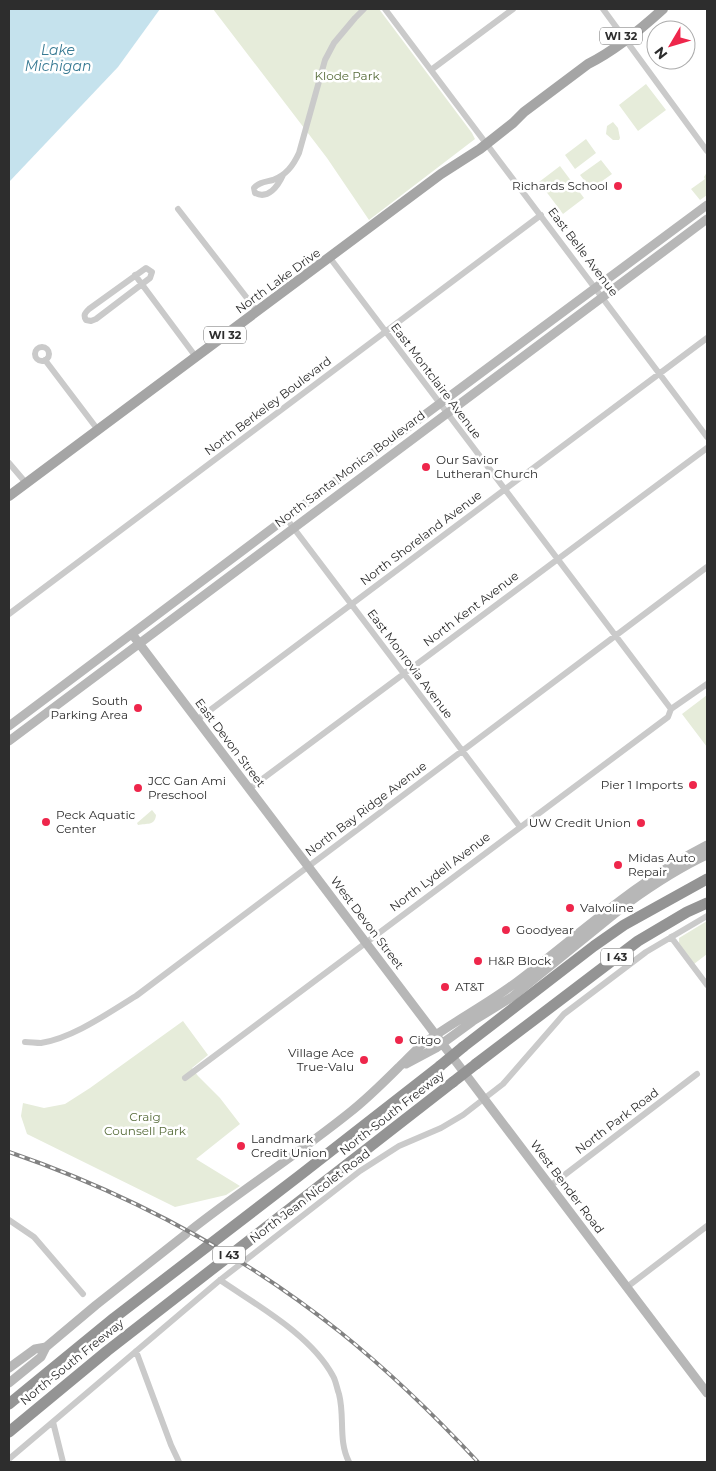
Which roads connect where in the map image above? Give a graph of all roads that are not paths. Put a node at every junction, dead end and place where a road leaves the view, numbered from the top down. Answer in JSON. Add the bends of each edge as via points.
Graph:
{"nodes":[{"id":1,"x":364,"y":9,"type":"edge"},
{"id":2,"x":385,"y":9,"type":"edge"},
{"id":3,"x":514,"y":9,"type":"edge"},
{"id":4,"x":603,"y":9,"type":"edge"},
{"id":5,"x":655,"y":9,"type":"edge"},
{"id":6,"x":663,"y":9,"type":"edge"},
{"id":7,"x":624,"y":37,"type":"junction"},
{"id":8,"x":431,"y":70,"type":"junction"},
{"id":9,"x":485,"y":141,"type":"junction"},
{"id":10,"x":707,"y":151,"type":"edge"},
{"id":11,"x":283,"y":175,"type":"dead end"},
{"id":12,"x":707,"y":205,"type":"edge"},
{"id":13,"x":178,"y":209,"type":"dead end"},
{"id":14,"x":541,"y":215,"type":"junction"},
{"id":15,"x":707,"y":219,"type":"edge"},
{"id":16,"x":330,"y":258,"type":"junction"},
{"id":17,"x":135,"y":275,"type":"junction"},
{"id":18,"x":142,"y":284,"type":"junction"},
{"id":19,"x":596,"y":288,"type":"junction"},
{"id":20,"x":603,"y":297,"type":"junction"},
{"id":21,"x":257,"y":312,"type":"junction"},
{"id":22,"x":385,"y":332,"type":"junction"},
{"id":23,"x":707,"y":338,"type":"edge"},
{"id":24,"x":196,"y":357,"type":"junction"},
{"id":25,"x":45,"y":360,"type":"dead end"},
{"id":26,"x":659,"y":374,"type":"junction"},
{"id":27,"x":440,"y":404,"type":"junction"},
{"id":28,"x":446,"y":412,"type":"junction"},
{"id":29,"x":98,"y":430,"type":"junction"},
{"id":30,"x":707,"y":437,"type":"edge"},
{"id":31,"x":707,"y":448,"type":"edge"},
{"id":32,"x":9,"y":463,"type":"edge"},
{"id":33,"x":26,"y":483,"type":"junction"},
{"id":34,"x":505,"y":490,"type":"junction"},
{"id":35,"x":9,"y":496,"type":"edge"},
{"id":36,"x":286,"y":518,"type":"junction"},
{"id":37,"x":293,"y":528,"type":"junction"},
{"id":38,"x":558,"y":559,"type":"junction"},
{"id":39,"x":707,"y":567,"type":"edge"},
{"id":40,"x":351,"y":605,"type":"junction"},
{"id":41,"x":9,"y":614,"type":"edge"},
{"id":42,"x":132,"y":634,"type":"junction"},
{"id":43,"x":616,"y":636,"type":"junction"},
{"id":44,"x":139,"y":644,"type":"junction"},
{"id":45,"x":404,"y":674,"type":"junction"},
{"id":46,"x":707,"y":684,"type":"edge"},
{"id":47,"x":671,"y":709,"type":"junction"},
{"id":48,"x":197,"y":720,"type":"junction"},
{"id":49,"x":9,"y":726,"type":"edge"},
{"id":50,"x":9,"y":741,"type":"edge"},
{"id":51,"x":462,"y":751,"type":"junction"},
{"id":52,"x":249,"y":790,"type":"junction"},
{"id":53,"x":520,"y":827,"type":"junction"},
{"id":54,"x":707,"y":844,"type":"edge"},
{"id":55,"x":707,"y":855,"type":"edge"},
{"id":56,"x":308,"y":866,"type":"junction"},
{"id":57,"x":707,"y":879,"type":"edge"},
{"id":58,"x":707,"y":903,"type":"edge"},
{"id":59,"x":707,"y":916,"type":"edge"},
{"id":60,"x":671,"y":937,"type":"junction"},
{"id":61,"x":366,"y":942,"type":"junction"},
{"id":62,"x":707,"y":984,"type":"edge"},
{"id":63,"x":406,"y":995,"type":"joint"},
{"id":64,"x":437,"y":1035,"type":"junction"},
{"id":65,"x":25,"y":1042,"type":"dead end"},
{"id":66,"x":442,"y":1043,"type":"junction"},
{"id":67,"x":401,"y":1066,"type":"junction"},
{"id":68,"x":697,"y":1074,"type":"dead end"},
{"id":69,"x":185,"y":1078,"type":"dead end"},
{"id":70,"x":484,"y":1099,"type":"junction"},
{"id":71,"x":550,"y":1186,"type":"junction"},
{"id":72,"x":9,"y":1220,"type":"edge"},
{"id":73,"x":707,"y":1226,"type":"edge"},
{"id":74,"x":220,"y":1280,"type":"junction"},
{"id":75,"x":626,"y":1287,"type":"junction"},
{"id":76,"x":83,"y":1294,"type":"dead end"},
{"id":77,"x":46,"y":1347,"type":"junction"},
{"id":78,"x":136,"y":1351,"type":"junction"},
{"id":79,"x":9,"y":1368,"type":"edge"},
{"id":80,"x":9,"y":1383,"type":"edge"},
{"id":81,"x":707,"y":1393,"type":"edge"},
{"id":82,"x":9,"y":1404,"type":"edge"},
{"id":83,"x":53,"y":1422,"type":"junction"},
{"id":84,"x":9,"y":1432,"type":"edge"},
{"id":85,"x":9,"y":1459,"type":"edge"},
{"id":86,"x":63,"y":1462,"type":"edge"},
{"id":87,"x":179,"y":1462,"type":"edge"},
{"id":88,"x":349,"y":1462,"type":"edge"}],
"edges":[{"from":1,"to":11,"type":"street","via":[[334,44],[325,60],[299,153]]},
{"from":2,"to":8,"type":"street","name":"East Belle Avenue"},
{"from":3,"to":8,"type":"street"},
{"from":4,"to":7,"type":"street"},
{"from":5,"to":7,"type":"main road","name":"North Lake Drive","number":"WI 32"},
{"from":6,"to":7,"type":"main road","name":"North Lake Drive","number":"WI 32"},
{"from":7,"to":9,"type":"main road","name":"North Lake Drive","number":"WI 32","via":[[599,59]]},
{"from":7,"to":10,"type":"street"},
{"from":8,"to":9,"type":"street","name":"East Belle Avenue"},
{"from":9,"to":14,"type":"street","name":"East Belle Avenue"},
{"from":9,"to":16,"type":"main road","name":"North Lake Drive","number":"WI 32"},
{"from":12,"to":19,"type":"street","name":"North Santa Monica Boulevard"},
{"from":13,"to":21,"type":"street"},
{"from":14,"to":19,"type":"street","name":"East Belle Avenue"},
{"from":14,"to":22,"type":"street","name":"North Berkeley Boulevard"},
{"from":15,"to":20,"type":"street","name":"North Santa Monica Boulevard"},
{"from":16,"to":21,"type":"main road","name":"North Lake Drive","number":"WI 32"},
{"from":16,"to":22,"type":"street","name":"East Montclaire Avenue"},
{"from":17,"to":18,"type":"street"},
{"from":17,"to":18,"type":"street","via":[[146,268],[150,270],[152,276]]},
{"from":17,"to":18,"type":"street","via":[[89,309],[84,314],[86,320],[96,319]]},
{"from":18,"to":24,"type":"street"},
{"from":19,"to":20,"type":"street","name":"East Belle Avenue"},
{"from":19,"to":27,"type":"street","name":"North Santa Monica Boulevard"},
{"from":20,"to":26,"type":"street","name":"East Belle Avenue"},
{"from":20,"to":28,"type":"street","name":"North Santa Monica Boulevard"},
{"from":21,"to":24,"type":"main road","name":"North Lake Drive","number":"WI 32"},
{"from":22,"to":27,"type":"street","name":"East Montclaire Avenue"},
{"from":22,"to":41,"type":"street","name":"North Berkeley Boulevard"},
{"from":23,"to":26,"type":"street","name":"North Shoreland Avenue"},
{"from":24,"to":29,"type":"main road","name":"North Lake Drive","number":"WI 32"},
{"from":25,"to":29,"type":"street"},
{"from":26,"to":30,"type":"street","name":"East Belle Avenue"},
{"from":26,"to":34,"type":"street","name":"North Shoreland Avenue"},
{"from":27,"to":28,"type":"street","name":"East Montclaire Avenue"},
{"from":27,"to":36,"type":"street","name":"North Santa Monica Boulevard"},
{"from":28,"to":34,"type":"street","name":"East Montclaire Avenue"},
{"from":28,"to":37,"type":"street","name":"North Santa Monica Boulevard"},
{"from":29,"to":33,"type":"main road","name":"North Lake Drive","number":"WI 32"},
{"from":31,"to":38,"type":"street","name":"North Kent Avenue"},
{"from":32,"to":33,"type":"street"},
{"from":33,"to":35,"type":"main road","name":"North Lake Drive","number":"WI 32"},
{"from":34,"to":38,"type":"street","name":"East Montclaire Avenue"},
{"from":34,"to":40,"type":"street","name":"North Shoreland Avenue"},
{"from":36,"to":37,"type":"street","name":"East Monrovia Avenue"},
{"from":36,"to":42,"type":"street","name":"North Santa Monica Boulevard"},
{"from":37,"to":40,"type":"street","name":"East Monrovia Avenue"},
{"from":37,"to":44,"type":"street","name":"North Santa Monica Boulevard"},
{"from":38,"to":43,"type":"street","name":"East Montclaire Avenue"},
{"from":38,"to":45,"type":"street","name":"North Kent Avenue"},
{"from":39,"to":43,"type":"street","name":"North Bay Ridge Avenue"},
{"from":40,"to":45,"type":"street","name":"East Monrovia Avenue"},
{"from":40,"to":48,"type":"street","name":"North Shoreland Avenue"},
{"from":42,"to":44,"type":"street","name":"East Devon Street"},
{"from":42,"to":49,"type":"street","name":"North Santa Monica Boulevard"},
{"from":43,"to":47,"type":"street","name":"East Montclaire Avenue"},
{"from":43,"to":51,"type":"street","name":"North Bay Ridge Avenue"},
{"from":44,"to":48,"type":"street","name":"East Devon Street"},
{"from":44,"to":50,"type":"street","name":"North Santa Monica Boulevard"},
{"from":45,"to":51,"type":"street","name":"East Monrovia Avenue"},
{"from":45,"to":52,"type":"street","name":"North Kent Avenue"},
{"from":46,"to":47,"type":"street","name":"North Lydell Avenue"},
{"from":47,"to":53,"type":"street","name":"North Lydell Avenue","via":[[668,717]]},
{"from":48,"to":52,"type":"street","name":"East Devon Street"},
{"from":51,"to":53,"type":"street","name":"East Monrovia Avenue"},
{"from":51,"to":56,"type":"street","name":"North Bay Ridge Avenue"},
{"from":52,"to":56,"type":"street","name":"East Devon Street"},
{"from":53,"to":61,"type":"street","name":"North Lydell Avenue"},
{"from":54,"to":64,"type":"street","via":[[636,889],[517,982]]},
{"from":55,"to":66,"type":"street","via":[[647,889],[512,997]]},
{"from":56,"to":61,"type":"street","name":"West Devon Street"},
{"from":56,"to":65,"type":"street","name":"North Bay Ridge Avenue","via":[[136,996],[73,1032],[39,1043]]},
{"from":57,"to":82,"type":"highway","name":"North-South Freeway","number":"I 43","bridge":true,"via":[[624,925],[594,946],[114,1318]]},
{"from":58,"to":84,"type":"highway","name":"North-South Freeway","number":"I 43","bridge":true,"via":[[638,941],[106,1351]]},
{"from":59,"to":60,"type":"street","name":"North Jean Nicolet Road"},
{"from":60,"to":62,"type":"street"},
{"from":60,"to":70,"type":"street","name":"North Jean Nicolet Road","via":[[564,1014],[503,1084]]},
{"from":61,"to":63,"type":"street","name":"West Devon Street"},
{"from":61,"to":69,"type":"street","name":"North Lydell Avenue"},
{"from":63,"to":64,"type":"street","name":"West Bender Road"},
{"from":64,"to":66,"type":"street","name":"West Bender Road"},
{"from":64,"to":67,"type":"street","via":[[418,1048]]},
{"from":66,"to":67,"type":"street"},
{"from":66,"to":70,"type":"street","name":"West Bender Road"},
{"from":67,"to":77,"type":"street","via":[[328,1129],[189,1232]]},
{"from":68,"to":71,"type":"street","name":"North Park Road"},
{"from":70,"to":71,"type":"street","name":"West Bender Road"},
{"from":70,"to":74,"type":"street","name":"North Jean Nicolet Road","via":[[441,1128],[399,1146],[360,1171]]},
{"from":71,"to":75,"type":"street","name":"West Bender Road"},
{"from":72,"to":76,"type":"street","via":[[34,1237]]},
{"from":73,"to":75,"type":"street"},
{"from":74,"to":78,"type":"street","name":"North Jean Nicolet Road"},
{"from":74,"to":88,"type":"street","via":[[293,1330],[317,1352],[334,1377],[342,1406],[343,1444]]},
{"from":75,"to":81,"type":"street","name":"West Bender Road"},
{"from":77,"to":79,"type":"street","via":[[35,1349]]},
{"from":77,"to":80,"type":"street","via":[[41,1357]]},
{"from":78,"to":83,"type":"street","name":"North Jean Nicolet Road"},
{"from":78,"to":87,"type":"street"},
{"from":83,"to":85,"type":"street","name":"North Jean Nicolet Road"},
{"from":83,"to":86,"type":"street"}]}
